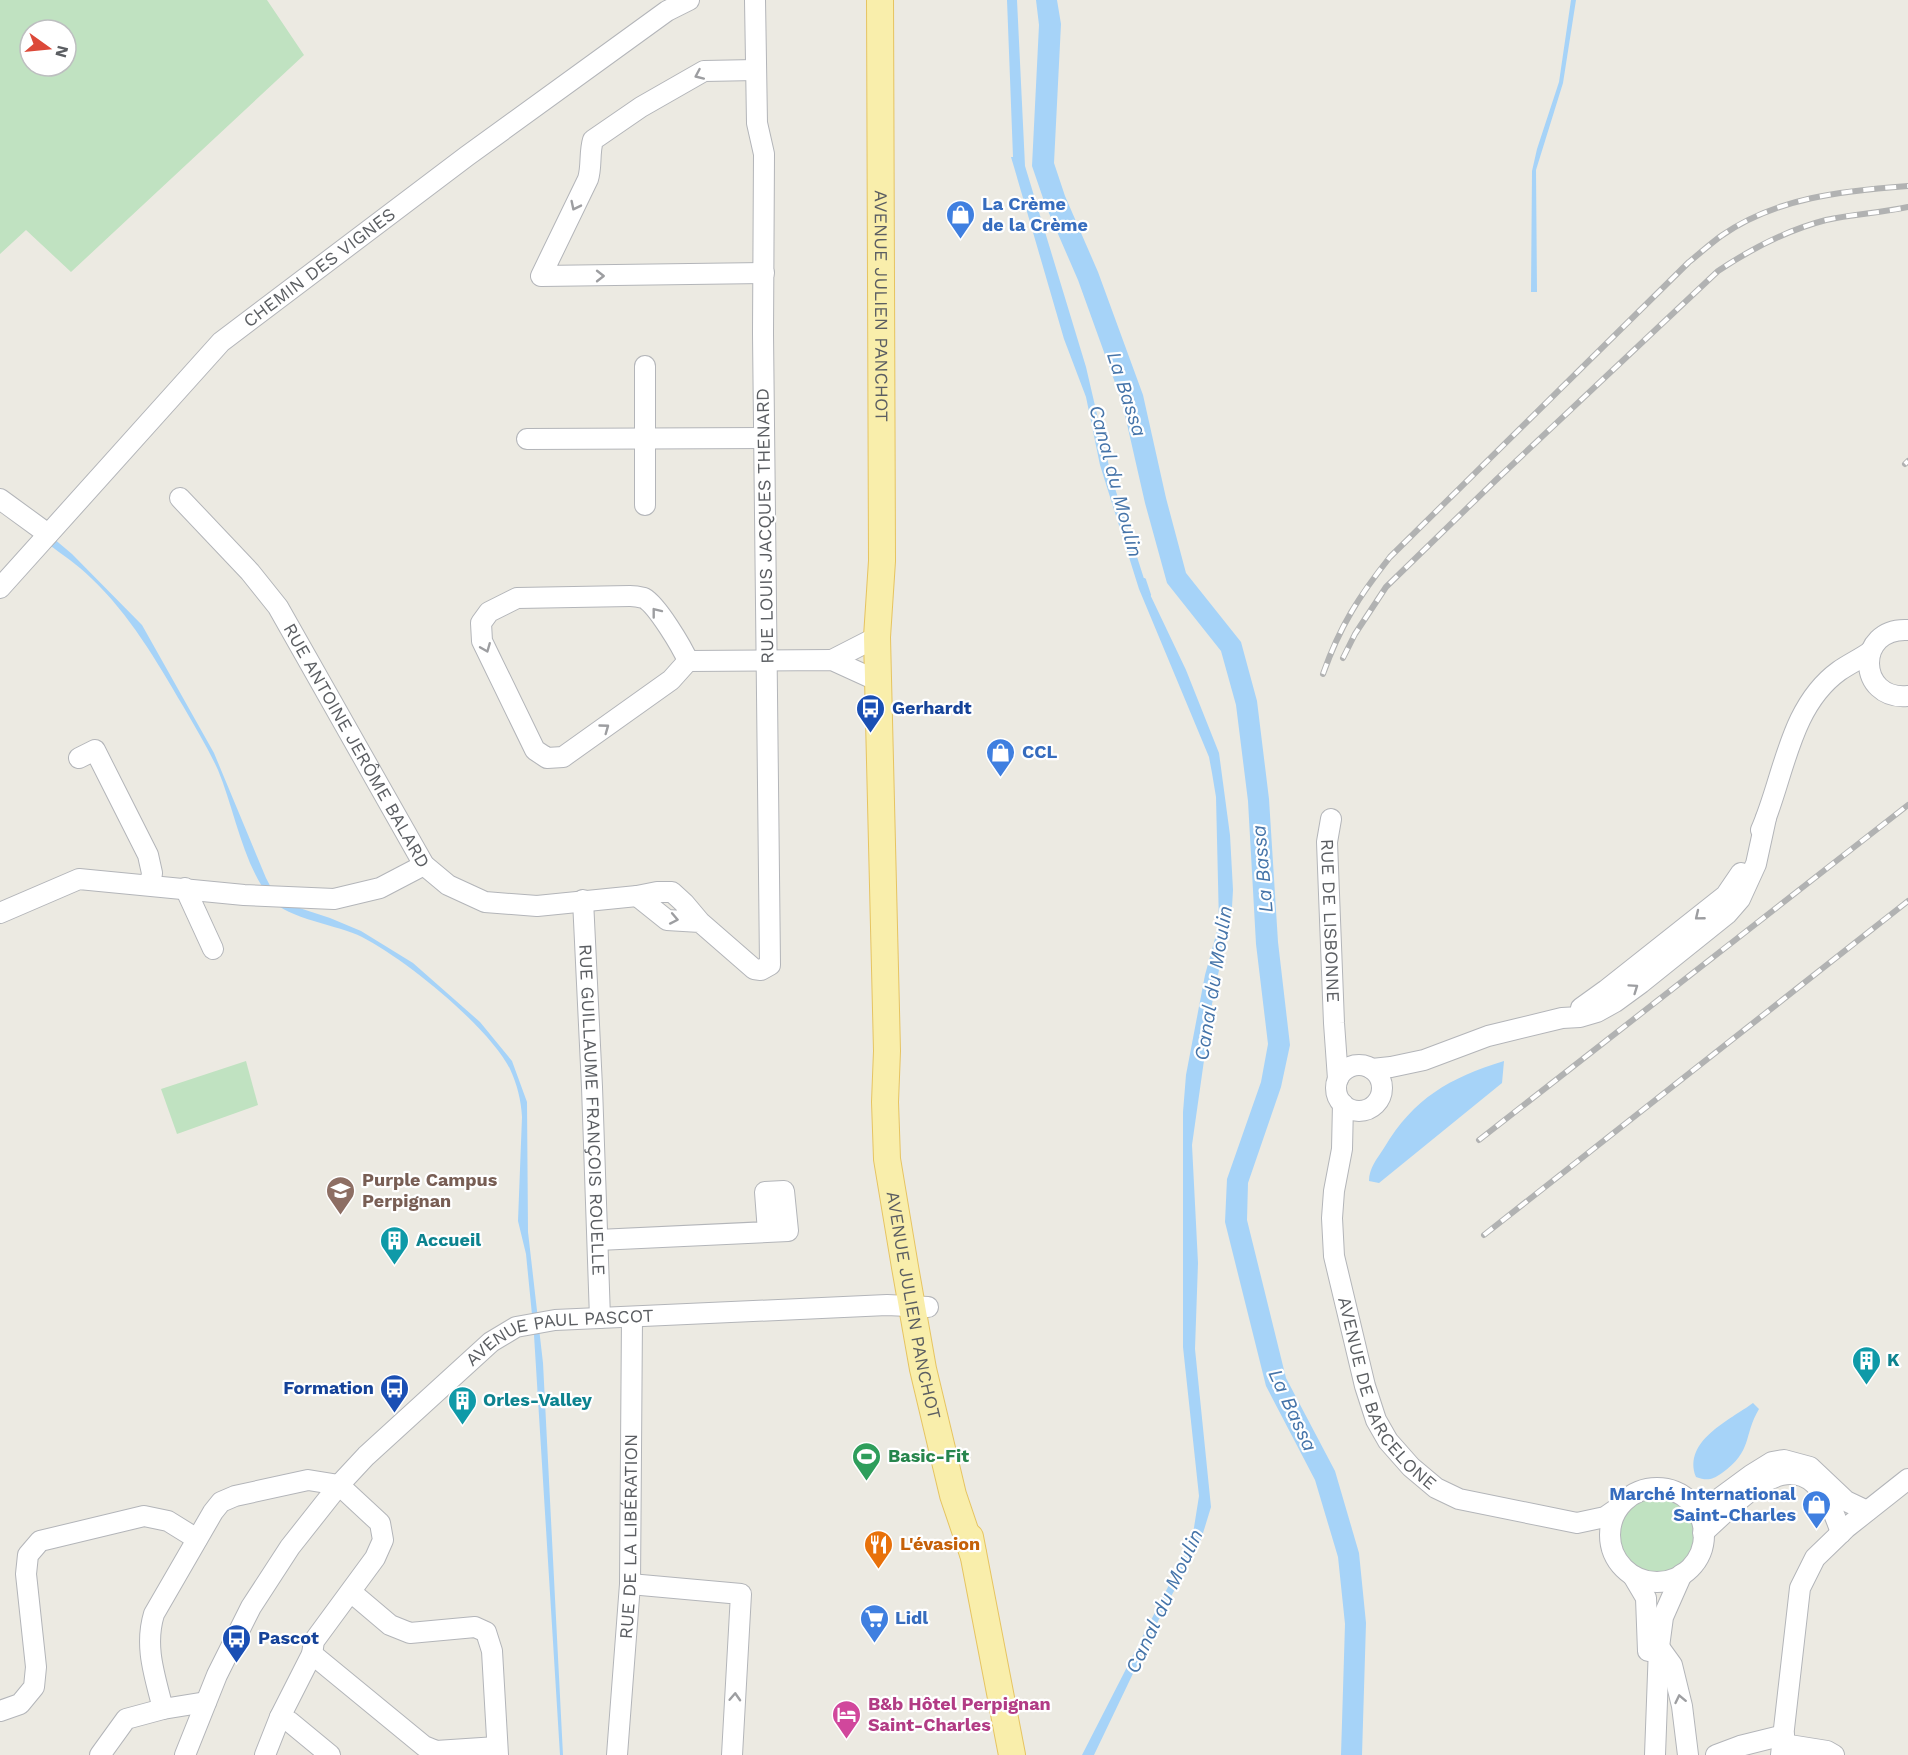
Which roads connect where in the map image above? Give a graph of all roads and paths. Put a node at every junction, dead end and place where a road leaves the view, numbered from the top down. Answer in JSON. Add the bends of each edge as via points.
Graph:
{"nodes":[{"id":1,"x":689,"y":0,"type":"edge"},
{"id":2,"x":755,"y":0,"type":"edge"},
{"id":3,"x":870,"y":0,"type":"edge"},
{"id":4,"x":880,"y":0,"type":"edge"},
{"id":5,"x":879,"y":52,"type":"junction"},
{"id":6,"x":756,"y":69,"type":"junction"},
{"id":7,"x":764,"y":273,"type":"junction"},
{"id":8,"x":645,"y":366,"type":"dead end"},
{"id":9,"x":764,"y":438,"type":"junction"},
{"id":10,"x":528,"y":439,"type":"dead end"},
{"id":11,"x":645,"y":439,"type":"junction"},
{"id":12,"x":180,"y":498,"type":"dead end"},
{"id":13,"x":0,"y":499,"type":"edge"},
{"id":14,"x":645,"y":505,"type":"dead end"},
{"id":15,"x":48,"y":534,"type":"junction"},
{"id":16,"x":882,"y":561,"type":"junction"},
{"id":17,"x":0,"y":588,"type":"edge"},
{"id":18,"x":1908,"y":630,"type":"edge"},
{"id":19,"x":877,"y":637,"type":"junction"},
{"id":20,"x":1870,"y":652,"type":"junction"},
{"id":21,"x":832,"y":660,"type":"junction"},
{"id":22,"x":688,"y":661,"type":"junction"},
{"id":23,"x":766,"y":661,"type":"junction"},
{"id":24,"x":878,"y":681,"type":"junction"},
{"id":25,"x":1875,"y":684,"type":"junction"},
{"id":26,"x":1821,"y":688,"type":"junction"},
{"id":27,"x":1908,"y":696,"type":"edge"},
{"id":28,"x":79,"y":758,"type":"dead end"},
{"id":29,"x":880,"y":769,"type":"junction"},
{"id":30,"x":1331,"y":819,"type":"dead end"},
{"id":31,"x":424,"y":865,"type":"junction"},
{"id":32,"x":150,"y":885,"type":"junction"},
{"id":33,"x":185,"y":888,"type":"junction"},
{"id":34,"x":583,"y":900,"type":"junction"},
{"id":35,"x":0,"y":913,"type":"edge"},
{"id":36,"x":213,"y":949,"type":"dead end"},
{"id":37,"x":1334,"y":1023,"type":"junction"},
{"id":38,"x":1424,"y":1060,"type":"junction"},
{"id":39,"x":1367,"y":1067,"type":"junction"},
{"id":40,"x":1338,"y":1079,"type":"junction"},
{"id":41,"x":1381,"y":1094,"type":"junction"},
{"id":42,"x":1343,"y":1104,"type":"junction"},
{"id":43,"x":1366,"y":1109,"type":"junction"},
{"id":44,"x":1342,"y":1149,"type":"junction"},
{"id":45,"x":768,"y":1232,"type":"dead end"},
{"id":46,"x":598,"y":1240,"type":"junction"},
{"id":47,"x":920,"y":1306,"type":"junction"},
{"id":48,"x":632,"y":1317,"type":"junction"},
{"id":49,"x":600,"y":1318,"type":"junction"},
{"id":50,"x":1908,"y":1479,"type":"edge"},
{"id":51,"x":339,"y":1485,"type":"junction"},
{"id":52,"x":1692,"y":1505,"type":"junction"},
{"id":53,"x":1618,"y":1508,"type":"junction"},
{"id":54,"x":1867,"y":1511,"type":"junction"},
{"id":55,"x":1577,"y":1522,"type":"junction"},
{"id":56,"x":1703,"y":1533,"type":"junction"},
{"id":57,"x":1840,"y":1533,"type":"junction"},
{"id":58,"x":197,"y":1539,"type":"junction"},
{"id":59,"x":1612,"y":1548,"type":"junction"},
{"id":60,"x":1682,"y":1574,"type":"junction"},
{"id":61,"x":1633,"y":1576,"type":"junction"},
{"id":62,"x":630,"y":1584,"type":"junction"},
{"id":63,"x":351,"y":1592,"type":"junction"},
{"id":64,"x":1659,"y":1647,"type":"junction"},
{"id":65,"x":312,"y":1654,"type":"junction"},
{"id":66,"x":206,"y":1702,"type":"junction"},
{"id":67,"x":163,"y":1709,"type":"junction"},
{"id":68,"x":0,"y":1711,"type":"edge"},
{"id":69,"x":280,"y":1717,"type":"junction"},
{"id":70,"x":1783,"y":1745,"type":"edge"},
{"id":71,"x":498,"y":1751,"type":"edge"},
{"id":72,"x":100,"y":1755,"type":"edge"},
{"id":73,"x":185,"y":1755,"type":"edge"},
{"id":74,"x":265,"y":1755,"type":"edge"},
{"id":75,"x":330,"y":1755,"type":"edge"},
{"id":76,"x":617,"y":1755,"type":"edge"},
{"id":77,"x":732,"y":1755,"type":"edge"},
{"id":78,"x":1012,"y":1755,"type":"edge"},
{"id":79,"x":1643,"y":1755,"type":"edge"},
{"id":80,"x":1655,"y":1755,"type":"edge"},
{"id":81,"x":1688,"y":1755,"type":"edge"},
{"id":82,"x":1716,"y":1755,"type":"edge"},
{"id":83,"x":1834,"y":1755,"type":"edge"}],
"edges":[{"from":1,"to":15,"type":"street","name":"CHEMIN DES VIGNES","via":[[667,11],[467,156],[221,342]]},
{"from":2,"to":6,"type":"street","name":"RUE LOUIS JACQUES THENARD"},
{"from":3,"to":5,"type":"main road","name":"AVENUE JULIEN PANCHOT"},
{"from":4,"to":5,"type":"main road","name":"AVENUE JULIEN PANCHOT"},
{"from":5,"to":16,"type":"main road","name":"AVENUE JULIEN PANCHOT"},
{"from":6,"to":7,"type":"street","name":"RUE LOUIS JACQUES THENARD","via":[[757,123],[764,154]]},
{"from":6,"to":7,"type":"street","one_way":true,"via":[[704,71],[593,140],[588,179],[541,276]]},
{"from":7,"to":9,"type":"street","name":"RUE LOUIS JACQUES THENARD"},
{"from":8,"to":11,"type":"street"},
{"from":9,"to":11,"type":"street"},
{"from":9,"to":23,"type":"street","name":"RUE LOUIS JACQUES THENARD"},
{"from":10,"to":11,"type":"street"},
{"from":11,"to":14,"type":"street"},
{"from":12,"to":31,"type":"street","name":"RUE ANTOINE JERÔME BALARD","via":[[278,607]]},
{"from":13,"to":15,"type":"street"},
{"from":15,"to":17,"type":"street","name":"CHEMIN DES VIGNES"},
{"from":16,"to":19,"type":"main road","name":"AVENUE JULIEN PANCHOT"},
{"from":16,"to":29,"type":"main road","name":"AVENUE JULIEN PANCHOT","via":[[889,634],[888,703]]},
{"from":18,"to":20,"type":"street","via":[[1881,637]]},
{"from":19,"to":21,"type":"street"},
{"from":19,"to":24,"type":"main road","name":"AVENUE JULIEN PANCHOT"},
{"from":20,"to":25,"type":"street","via":[[1868,663]]},
{"from":20,"to":26,"type":"street"},
{"from":21,"to":23,"type":"street"},
{"from":21,"to":24,"type":"street"},
{"from":22,"to":22,"type":"street","one_way":true,"via":[[653,606],[643,598],[517,598],[489,612],[481,623],[482,641],[536,750],[547,758],[563,757],[671,680]]},
{"from":22,"to":23,"type":"street"},
{"from":23,"to":34,"type":"street","name":"RUE LOUIS JACQUES THENARD","via":[[770,965],[754,969],[672,892]]},
{"from":24,"to":29,"type":"main road","name":"AVENUE JULIEN PANCHOT"},
{"from":25,"to":26,"type":"street","via":[[1859,680]]},
{"from":25,"to":27,"type":"street","via":[[1890,695]]},
{"from":26,"to":38,"type":"street","via":[[1799,719],[1766,818],[1756,864],[1740,899],[1727,914],[1641,983],[1597,1012],[1488,1036]]},
{"from":28,"to":32,"type":"street","via":[[95,750],[148,855]]},
{"from":29,"to":47,"type":"main road","name":"AVENUE JULIEN PANCHOT","via":[[887,1051]]},
{"from":30,"to":37,"type":"street","name":"RUE DE LISBONNE","via":[[1327,842]]},
{"from":31,"to":33,"type":"street","via":[[380,888],[334,899],[265,897]]},
{"from":31,"to":34,"type":"street","name":"RUE ANTOINE JERÔME BALARD","via":[[448,885],[485,902],[537,906]]},
{"from":32,"to":33,"type":"street"},
{"from":32,"to":35,"type":"street","via":[[79,879]]},
{"from":33,"to":36,"type":"street"},
{"from":34,"to":46,"type":"street","name":"RUE GUILLAUME FRANÇOIS ROUELLE"},
{"from":37,"to":39,"type":"street","via":[[1342,1040]]},
{"from":37,"to":40,"type":"street","name":"RUE DE LISBONNE"},
{"from":38,"to":39,"type":"street"},
{"from":38,"to":41,"type":"street"},
{"from":39,"to":40,"type":"street","via":[[1348,1068]]},
{"from":39,"to":41,"type":"street","via":[[1380,1080]]},
{"from":40,"to":42,"type":"street","via":[[1337,1092]]},
{"from":41,"to":43,"type":"street"},
{"from":42,"to":43,"type":"street","via":[[1354,1110]]},
{"from":42,"to":44,"type":"street"},
{"from":43,"to":44,"type":"street"},
{"from":44,"to":55,"type":"street","name":"AVENUE DE BARCELONE","via":[[1334,1191],[1334,1256],[1365,1386],[1388,1441],[1436,1488],[1460,1499]]},
{"from":45,"to":46,"type":"street"},
{"from":46,"to":49,"type":"street","name":"RUE GUILLAUME FRANÇOIS ROUELLE"},
{"from":47,"to":48,"type":"street","name":"AVENUE PAUL PASCOT"},
{"from":47,"to":78,"type":"main road","name":"AVENUE JULIEN PANCHOT"},
{"from":48,"to":49,"type":"street","name":"AVENUE PAUL PASCOT"},
{"from":48,"to":62,"type":"street","name":"RUE DE LA LIBÉRATION"},
{"from":49,"to":51,"type":"street","name":"AVENUE PAUL PASCOT","via":[[516,1327],[491,1342]]},
{"from":50,"to":54,"type":"street"},
{"from":51,"to":58,"type":"street","via":[[308,1480],[235,1496],[221,1502]]},
{"from":51,"to":63,"type":"street","via":[[380,1523],[383,1540]]},
{"from":51,"to":66,"type":"street","name":"AVENUE PAUL PASCOT","via":[[290,1546],[251,1606]]},
{"from":52,"to":53,"type":"street","via":[[1678,1493],[1656,1488],[1634,1494]]},
{"from":52,"to":54,"type":"street","via":[[1717,1500],[1772,1462],[1784,1460],[1810,1467],[1846,1501]]},
{"from":52,"to":56,"type":"street"},
{"from":53,"to":55,"type":"street","via":[[1605,1517]]},
{"from":53,"to":59,"type":"street","via":[[1612,1521]]},
{"from":54,"to":57,"type":"street"},
{"from":55,"to":59,"type":"street"},
{"from":56,"to":57,"type":"street","via":[[1766,1480],[1786,1473],[1812,1480],[1832,1507]]},
{"from":56,"to":60,"type":"street","via":[[1698,1556]]},
{"from":57,"to":70,"type":"street","via":[[1815,1558],[1800,1588]]},
{"from":58,"to":67,"type":"street","via":[[154,1614],[149,1631],[150,1659]]},
{"from":58,"to":68,"type":"street","via":[[168,1521],[144,1516],[40,1541],[28,1555],[26,1574],[36,1667],[34,1688],[20,1704]]},
{"from":59,"to":61,"type":"street","via":[[1616,1559]]},
{"from":60,"to":61,"type":"street","via":[[1658,1582]]},
{"from":60,"to":64,"type":"street","via":[[1663,1617]]},
{"from":61,"to":79,"type":"street","via":[[1646,1598],[1648,1621]]},
{"from":62,"to":76,"type":"street","name":"RUE DE LA LIBÉRATION"},
{"from":77,"to":62,"type":"street","one_way":true,"via":[[741,1594]]},
{"from":63,"to":65,"type":"street","via":[[314,1641]]},
{"from":63,"to":71,"type":"street","via":[[390,1625],[410,1633],[475,1627],[486,1632],[492,1651]]},
{"from":64,"to":80,"type":"street"},
{"from":81,"to":64,"type":"street","one_way":true,"via":[[1672,1665]]},
{"from":65,"to":69,"type":"street"},
{"from":65,"to":71,"type":"street","via":[[424,1746],[436,1751]]},
{"from":66,"to":67,"type":"street"},
{"from":66,"to":73,"type":"street","name":"AVENUE PAUL PASCOT"},
{"from":67,"to":72,"type":"street","via":[[126,1719]]},
{"from":69,"to":74,"type":"street"},
{"from":69,"to":75,"type":"street"},
{"from":70,"to":82,"type":"street","via":[[1740,1746]]},
{"from":70,"to":83,"type":"street"}]}
